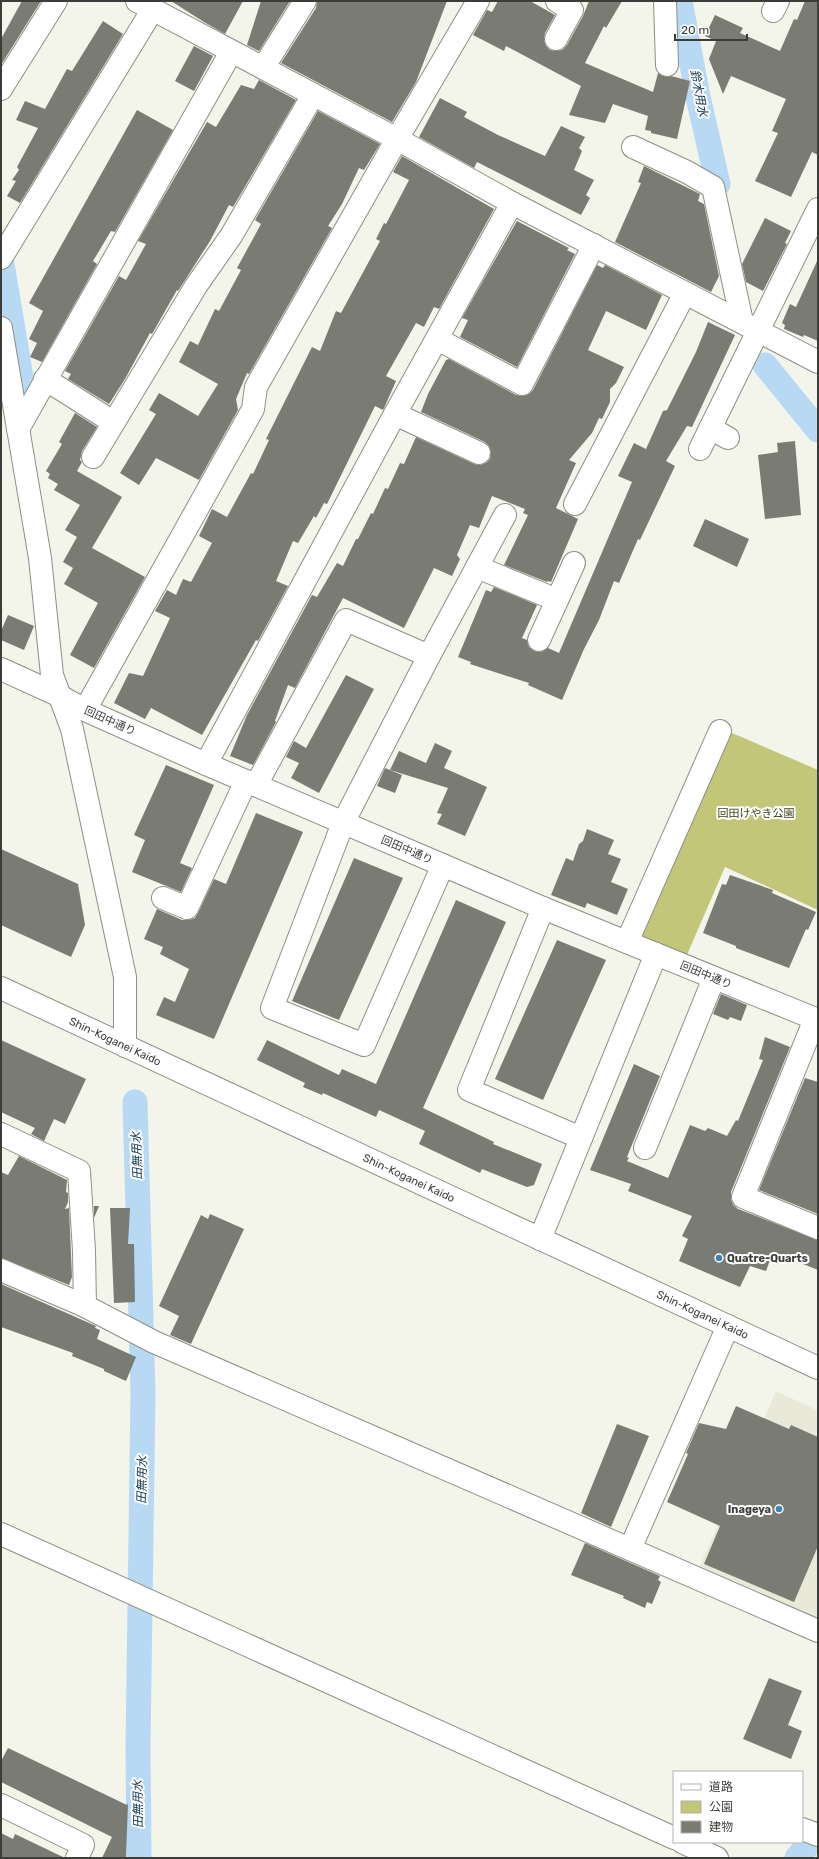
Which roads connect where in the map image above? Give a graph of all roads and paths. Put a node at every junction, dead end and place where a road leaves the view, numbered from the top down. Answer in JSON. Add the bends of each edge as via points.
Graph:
{"nodes":[{"id":1,"x":56,"y":1,"type":"edge"},
{"id":2,"x":305,"y":1,"type":"edge"},
{"id":3,"x":478,"y":1,"type":"edge"},
{"id":4,"x":557,"y":1,"type":"edge"},
{"id":5,"x":665,"y":1,"type":"edge"},
{"id":6,"x":145,"y":5,"type":"edge"},
{"id":7,"x":556,"y":39,"type":"dead end"},
{"id":8,"x":231,"y":52,"type":"junction"},
{"id":9,"x":667,"y":64,"type":"dead end"},
{"id":10,"x":263,"y":68,"type":"junction"},
{"id":11,"x":1,"y":90,"type":"edge"},
{"id":12,"x":313,"y":95,"type":"junction"},
{"id":13,"x":397,"y":139,"type":"junction"},
{"id":14,"x":633,"y":147,"type":"dead end"},
{"id":15,"x":512,"y":203,"type":"junction"},
{"id":16,"x":818,"y":209,"type":"edge"},
{"id":17,"x":594,"y":245,"type":"junction"},
{"id":18,"x":3,"y":256,"type":"edge"},
{"id":19,"x":685,"y":293,"type":"junction"},
{"id":20,"x":750,"y":327,"type":"junction"},
{"id":21,"x":1,"y":328,"type":"edge"},
{"id":22,"x":437,"y":339,"type":"junction"},
{"id":23,"x":3,"y":356,"type":"edge"},
{"id":24,"x":818,"y":362,"type":"edge"},
{"id":25,"x":45,"y":379,"type":"junction"},
{"id":26,"x":395,"y":414,"type":"junction"},
{"id":27,"x":113,"y":422,"type":"junction"},
{"id":28,"x":18,"y":429,"type":"junction"},
{"id":29,"x":700,"y":449,"type":"dead end"},
{"id":30,"x":479,"y":453,"type":"dead end"},
{"id":31,"x":93,"y":457,"type":"dead end"},
{"id":32,"x":575,"y":504,"type":"dead end"},
{"id":33,"x":505,"y":515,"type":"dead end"},
{"id":34,"x":574,"y":564,"type":"dead end"},
{"id":35,"x":477,"y":567,"type":"junction"},
{"id":36,"x":557,"y":600,"type":"junction"},
{"id":37,"x":539,"y":640,"type":"dead end"},
{"id":38,"x":429,"y":656,"type":"junction"},
{"id":39,"x":1,"y":669,"type":"edge"},
{"id":40,"x":58,"y":695,"type":"junction"},
{"id":41,"x":85,"y":710,"type":"junction"},
{"id":42,"x":720,"y":731,"type":"dead end"},
{"id":43,"x":206,"y":764,"type":"junction"},
{"id":44,"x":251,"y":783,"type":"junction"},
{"id":45,"x":343,"y":823,"type":"junction"},
{"id":46,"x":444,"y":865,"type":"junction"},
{"id":47,"x":163,"y":898,"type":"dead end"},
{"id":48,"x":544,"y":908,"type":"junction"},
{"id":49,"x":627,"y":942,"type":"junction"},
{"id":50,"x":656,"y":954,"type":"junction"},
{"id":51,"x":714,"y":978,"type":"junction"},
{"id":52,"x":1,"y":988,"type":"edge"},
{"id":53,"x":817,"y":1020,"type":"edge"},
{"id":54,"x":125,"y":1046,"type":"junction"},
{"id":55,"x":1,"y":1134,"type":"edge"},
{"id":56,"x":581,"y":1138,"type":"junction"},
{"id":57,"x":645,"y":1148,"type":"dead end"},
{"id":58,"x":818,"y":1228,"type":"edge"},
{"id":59,"x":540,"y":1239,"type":"junction"},
{"id":60,"x":1,"y":1270,"type":"edge"},
{"id":61,"x":85,"y":1306,"type":"junction"},
{"id":62,"x":728,"y":1326,"type":"junction"},
{"id":63,"x":818,"y":1368,"type":"edge"},
{"id":64,"x":1,"y":1534,"type":"edge"},
{"id":65,"x":630,"y":1549,"type":"junction"},
{"id":66,"x":818,"y":1631,"type":"edge"},
{"id":67,"x":1,"y":1804,"type":"edge"},
{"id":68,"x":673,"y":1838,"type":"edge"},
{"id":69,"x":684,"y":1843,"type":"edge"},
{"id":70,"x":77,"y":1858,"type":"edge"},
{"id":71,"x":717,"y":1858,"type":"edge"}],
"edges":[{"from":1,"to":11,"type":"street"},
{"from":2,"to":10,"type":"street"},
{"from":3,"to":13,"type":"street"},
{"from":4,"to":7,"type":"street","via":[[572,10]]},
{"from":5,"to":9,"type":"street"},
{"from":6,"to":8,"type":"street"},
{"from":6,"to":18,"type":"street"},
{"from":8,"to":10,"type":"street"},
{"from":8,"to":25,"type":"street"},
{"from":10,"to":12,"type":"street"},
{"from":12,"to":13,"type":"street"},
{"from":12,"to":27,"type":"street","via":[[230,236],[196,286]]},
{"from":13,"to":15,"type":"street"},
{"from":13,"to":41,"type":"street","via":[[256,388],[253,410]]},
{"from":14,"to":20,"type":"street","via":[[713,187]]},
{"from":15,"to":17,"type":"street"},
{"from":15,"to":22,"type":"street"},
{"from":16,"to":20,"type":"street"},
{"from":17,"to":19,"type":"street"},
{"from":17,"to":22,"type":"street","via":[[522,384]]},
{"from":19,"to":20,"type":"street"},
{"from":19,"to":32,"type":"street"},
{"from":20,"to":24,"type":"street"},
{"from":20,"to":29,"type":"street","via":[[719,433]]},
{"from":21,"to":23,"type":"street"},
{"from":22,"to":26,"type":"street"},
{"from":23,"to":28,"type":"street"},
{"from":25,"to":27,"type":"street"},
{"from":25,"to":28,"type":"street"},
{"from":26,"to":30,"type":"street"},
{"from":26,"to":43,"type":"street"},
{"from":27,"to":31,"type":"street"},
{"from":28,"to":40,"type":"street","via":[[40,558],[52,675]]},
{"from":33,"to":35,"type":"street"},
{"from":34,"to":36,"type":"street"},
{"from":35,"to":36,"type":"street"},
{"from":35,"to":38,"type":"street"},
{"from":36,"to":37,"type":"street"},
{"from":38,"to":44,"type":"street","via":[[346,620]]},
{"from":38,"to":45,"type":"street"},
{"from":39,"to":40,"type":"street","name":"回田中通り"},
{"from":40,"to":41,"type":"street","name":"回田中通り"},
{"from":40,"to":54,"type":"street","via":[[72,729],[124,977]]},
{"from":41,"to":43,"type":"street","name":"回田中通り"},
{"from":42,"to":49,"type":"street"},
{"from":43,"to":44,"type":"street","name":"回田中通り"},
{"from":44,"to":45,"type":"street","name":"回田中通り"},
{"from":44,"to":47,"type":"street","via":[[187,908]]},
{"from":45,"to":46,"type":"street","name":"回田中通り"},
{"from":45,"to":46,"type":"street","via":[[272,1008],[364,1045]]},
{"from":46,"to":48,"type":"street","name":"回田中通り"},
{"from":48,"to":49,"type":"street","name":"回田中通り"},
{"from":48,"to":56,"type":"street","via":[[469,1090]]},
{"from":49,"to":50,"type":"street","name":"回田中通り"},
{"from":50,"to":51,"type":"street","name":"回田中通り"},
{"from":50,"to":56,"type":"street"},
{"from":51,"to":53,"type":"street","name":"回田中通り"},
{"from":51,"to":57,"type":"street"},
{"from":52,"to":54,"type":"street","name":"Shin-Koganei Kaido"},
{"from":53,"to":58,"type":"street","via":[[743,1197]]},
{"from":54,"to":59,"type":"street","name":"Shin-Koganei Kaido"},
{"from":55,"to":61,"type":"street","via":[[79,1171]]},
{"from":56,"to":59,"type":"street"},
{"from":59,"to":62,"type":"street","name":"Shin-Koganei Kaido"},
{"from":60,"to":61,"type":"street"},
{"from":61,"to":65,"type":"street","via":[[146,1338]]},
{"from":62,"to":63,"type":"street","name":"Shin-Koganei Kaido"},
{"from":62,"to":65,"type":"street"},
{"from":64,"to":68,"type":"street"},
{"from":65,"to":66,"type":"street"},
{"from":67,"to":70,"type":"street","via":[[83,1845]]},
{"from":69,"to":71,"type":"street"}]}
